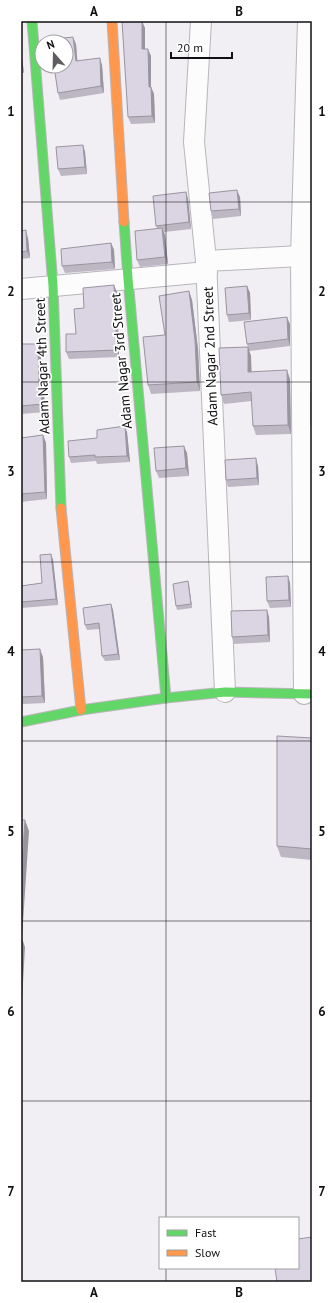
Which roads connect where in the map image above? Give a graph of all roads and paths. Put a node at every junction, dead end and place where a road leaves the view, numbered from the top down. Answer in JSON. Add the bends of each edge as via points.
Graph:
{"nodes":[{"id":1,"x":32,"y":21,"type":"edge"},
{"id":2,"x":112,"y":21,"type":"edge"},
{"id":3,"x":201,"y":21,"type":"edge"},
{"id":4,"x":308,"y":21,"type":"edge"},
{"id":5,"x":301,"y":256,"type":"junction"},
{"id":6,"x":206,"y":267,"type":"junction"},
{"id":7,"x":128,"y":279,"type":"junction"},
{"id":8,"x":53,"y":286,"type":"junction"},
{"id":9,"x":21,"y":289,"type":"edge"},
{"id":10,"x":225,"y":692,"type":"junction"},
{"id":11,"x":308,"y":694,"type":"edge"},
{"id":12,"x":166,"y":698,"type":"junction"},
{"id":13,"x":81,"y":710,"type":"junction"},
{"id":14,"x":21,"y":722,"type":"edge"}],
"edges":[{"from":1,"to":8,"type":"street","name":"Adam Nagar 4th Street"},
{"from":2,"to":7,"type":"street","name":"Adam Nagar 3rd Street"},
{"from":3,"to":6,"type":"street","name":"Adam Nagar 2nd Street","via":[[194,142]]},
{"from":4,"to":5,"type":"street"},
{"from":5,"to":6,"type":"street"},
{"from":5,"to":11,"type":"street"},
{"from":6,"to":7,"type":"street"},
{"from":6,"to":10,"type":"street","name":"Adam Nagar 2nd Street"},
{"from":7,"to":8,"type":"street"},
{"from":7,"to":12,"type":"street","name":"Adam Nagar 3rd Street"},
{"from":8,"to":9,"type":"street"},
{"from":8,"to":13,"type":"street","name":"Adam Nagar 4th Street","via":[[60,502]]},
{"from":10,"to":11,"type":"street"},
{"from":10,"to":12,"type":"street"},
{"from":12,"to":13,"type":"street"},
{"from":13,"to":14,"type":"street"}]}
